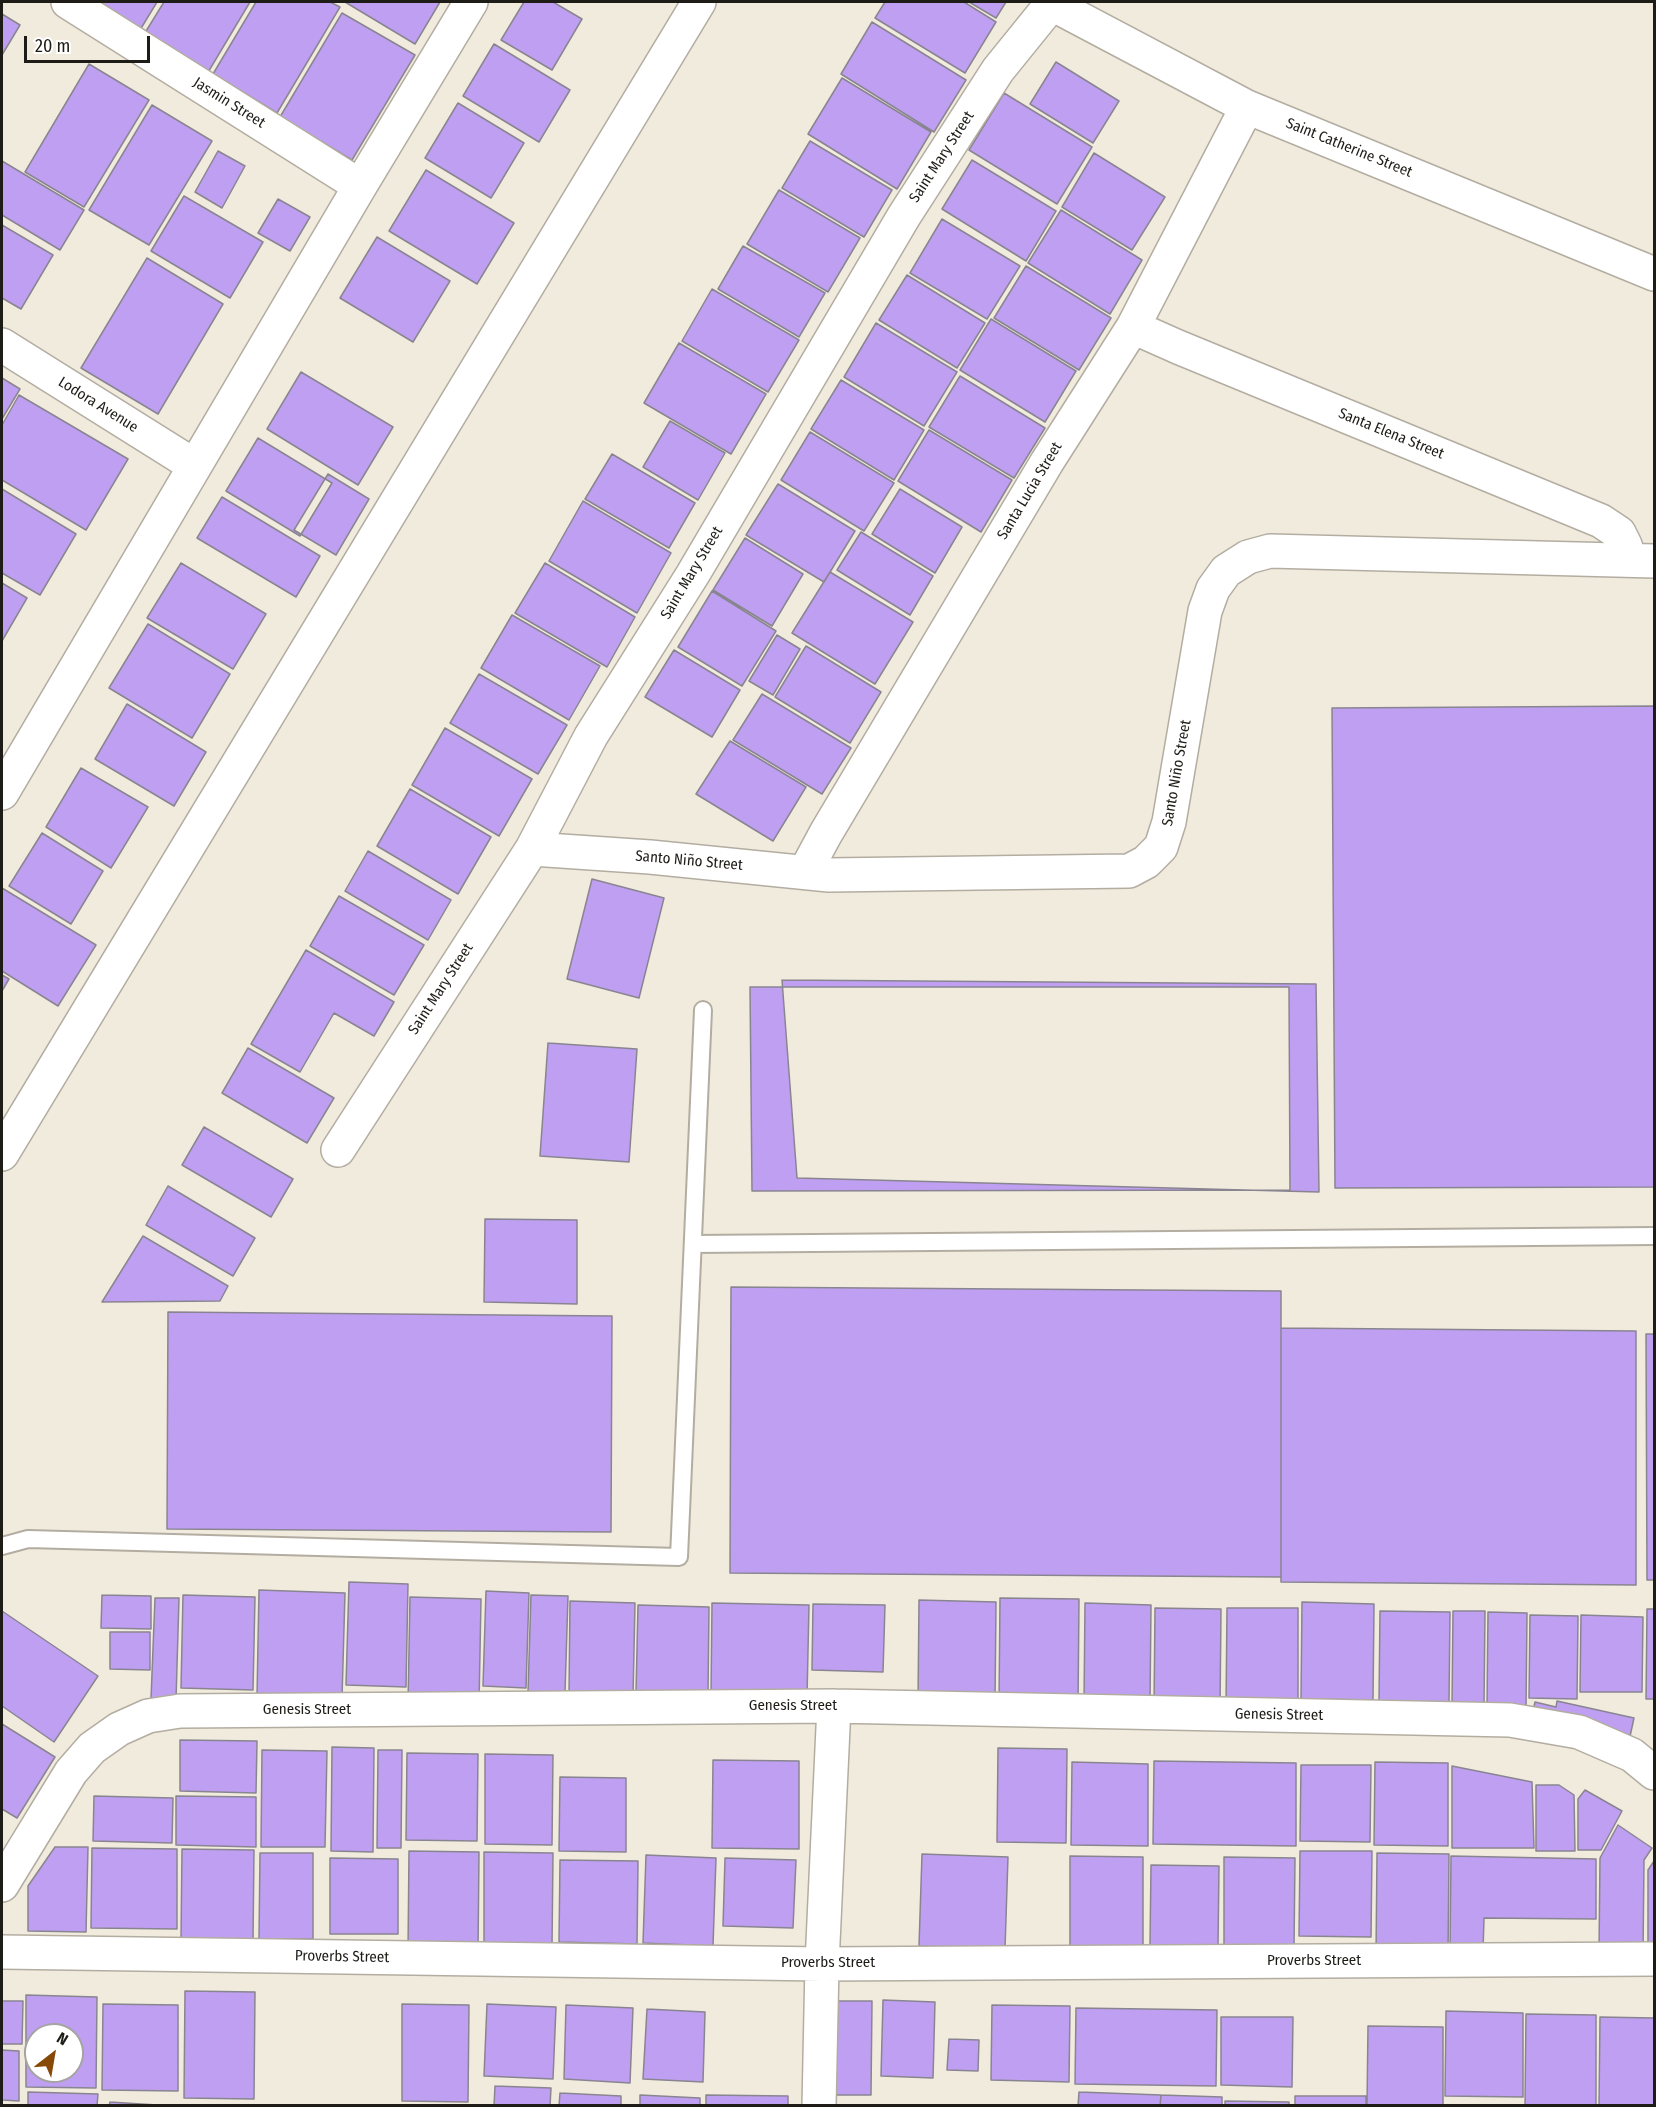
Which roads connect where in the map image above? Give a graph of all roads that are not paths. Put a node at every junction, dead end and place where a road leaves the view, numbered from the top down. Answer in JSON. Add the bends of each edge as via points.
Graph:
{"nodes":[{"id":1,"x":68,"y":2,"type":"edge"},
{"id":2,"x":471,"y":2,"type":"edge"},
{"id":3,"x":699,"y":2,"type":"edge"},
{"id":4,"x":1052,"y":3,"type":"edge"},
{"id":5,"x":1247,"y":107,"type":"junction"},
{"id":6,"x":360,"y":186,"type":"junction"},
{"id":7,"x":1654,"y":274,"type":"edge"},
{"id":8,"x":1133,"y":327,"type":"junction"},
{"id":9,"x":2,"y":345,"type":"edge"},
{"id":10,"x":195,"y":466,"type":"junction"},
{"id":11,"x":1642,"y":561,"type":"edge"},
{"id":12,"x":2,"y":794,"type":"edge"},
{"id":13,"x":532,"y":849,"type":"junction"},
{"id":14,"x":805,"y":872,"type":"junction"},
{"id":15,"x":703,"y":1010,"type":"dead end"},
{"id":16,"x":338,"y":1150,"type":"dead end"},
{"id":17,"x":2,"y":1154,"type":"edge"},
{"id":18,"x":1654,"y":1236,"type":"edge"},
{"id":19,"x":693,"y":1244,"type":"junction"},
{"id":20,"x":2,"y":1546,"type":"edge"},
{"id":21,"x":834,"y":1706,"type":"junction"},
{"id":22,"x":1654,"y":1773,"type":"edge"},
{"id":23,"x":2,"y":1885,"type":"edge"},
{"id":24,"x":2,"y":1952,"type":"edge"},
{"id":25,"x":1654,"y":1959,"type":"edge"},
{"id":26,"x":822,"y":1964,"type":"junction"},
{"id":27,"x":819,"y":2106,"type":"edge"}],
"edges":[{"from":1,"to":6,"type":"street","name":"Jasmin Street"},
{"from":2,"to":6,"type":"street"},
{"from":3,"to":17,"type":"street"},
{"from":4,"to":5,"type":"street","name":"Saint Catherine Street"},
{"from":4,"to":13,"type":"street","name":"Saint Mary Street","via":[[998,70],[904,216],[693,574],[591,736]]},
{"from":5,"to":7,"type":"street","name":"Saint Catherine Street"},
{"from":5,"to":8,"type":"street","name":"Santa Lucia Street"},
{"from":6,"to":10,"type":"street"},
{"from":8,"to":11,"type":"street","name":"Santa Elena Street","via":[[1601,521],[1619,533]]},
{"from":8,"to":14,"type":"street","name":"Santa Lucia Street","via":[[1041,472]]},
{"from":9,"to":10,"type":"street","name":"Lodora Avenue"},
{"from":10,"to":12,"type":"street"},
{"from":11,"to":14,"type":"street","name":"Santo Niño Street","via":[[1270,551],[1248,557],[1226,571],[1205,610],[1169,822],[1161,847],[1146,862],[1129,871],[829,875]]},
{"from":13,"to":14,"type":"street","name":"Santo Niño Street"},
{"from":13,"to":16,"type":"street","name":"Saint Mary Street"},
{"from":15,"to":19,"type":"lane"},
{"from":18,"to":19,"type":"lane"},
{"from":19,"to":20,"type":"lane","via":[[679,1557],[28,1539]]},
{"from":21,"to":22,"type":"street","name":"Genesis Street","via":[[1510,1720],[1579,1732],[1632,1755]]},
{"from":21,"to":23,"type":"street","name":"Genesis Street","via":[[180,1711],[148,1716],[119,1729],[92,1748],[71,1772]]},
{"from":21,"to":26,"type":"street"},
{"from":24,"to":26,"type":"street","name":"Proverbs Street"},
{"from":25,"to":26,"type":"street","name":"Proverbs Street"},
{"from":26,"to":27,"type":"street"}]}
